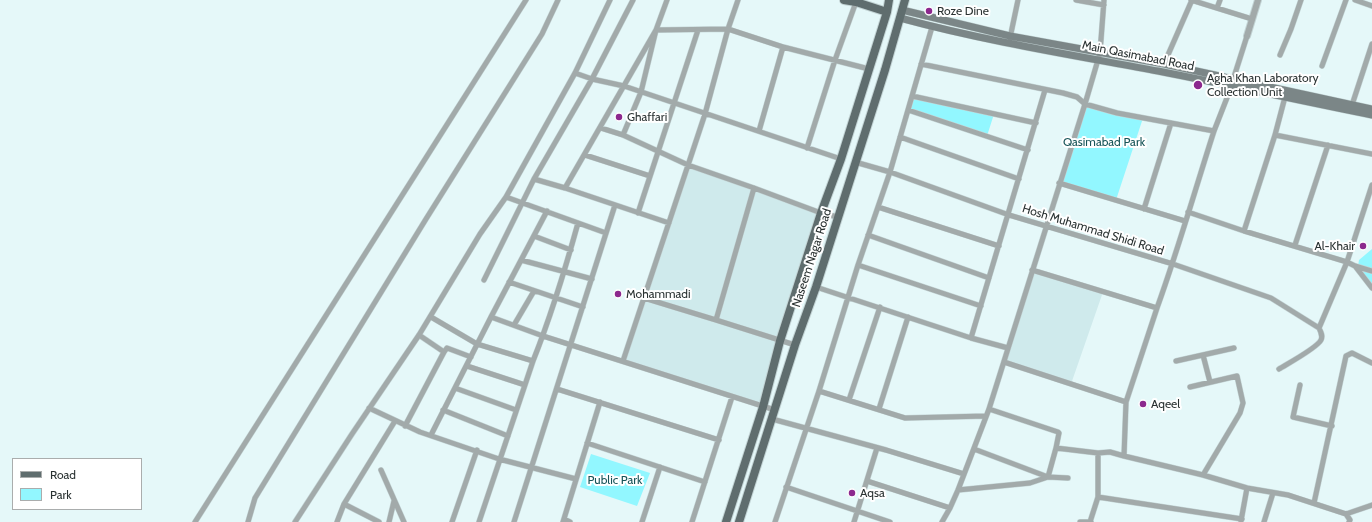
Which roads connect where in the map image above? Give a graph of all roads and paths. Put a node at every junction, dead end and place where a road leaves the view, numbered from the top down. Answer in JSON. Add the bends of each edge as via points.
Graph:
{"nodes":[{"id":1,"x":526,"y":0,"type":"edge"},
{"id":2,"x":558,"y":0,"type":"edge"},
{"id":3,"x":610,"y":0,"type":"edge"},
{"id":4,"x":633,"y":0,"type":"edge"},
{"id":5,"x":667,"y":0,"type":"edge"},
{"id":6,"x":738,"y":0,"type":"edge"},
{"id":7,"x":844,"y":0,"type":"edge"},
{"id":8,"x":890,"y":0,"type":"edge"},
{"id":9,"x":905,"y":0,"type":"edge"},
{"id":10,"x":1018,"y":0,"type":"edge"},
{"id":11,"x":1076,"y":0,"type":"edge"},
{"id":12,"x":1192,"y":0,"type":"edge"},
{"id":13,"x":1220,"y":0,"type":"edge"},
{"id":14,"x":1258,"y":0,"type":"edge"},
{"id":15,"x":1301,"y":0,"type":"edge"},
{"id":16,"x":1346,"y":0,"type":"edge"},
{"id":17,"x":1355,"y":0,"type":"edge"},
{"id":18,"x":856,"y":2,"type":"junction"},
{"id":19,"x":1104,"y":3,"type":"edge"},
{"id":20,"x":1372,"y":6,"type":"edge"},
{"id":21,"x":1217,"y":8,"type":"junction"},
{"id":22,"x":887,"y":12,"type":"junction"},
{"id":23,"x":901,"y":14,"type":"junction"},
{"id":24,"x":1252,"y":19,"type":"junction"},
{"id":25,"x":932,"y":27,"type":"junction"},
{"id":26,"x":728,"y":29,"type":"junction"},
{"id":27,"x":656,"y":30,"type":"junction"},
{"id":28,"x":698,"y":30,"type":"junction"},
{"id":29,"x":1247,"y":36,"type":"joint"},
{"id":30,"x":1009,"y":39,"type":"junction"},
{"id":31,"x":1372,"y":44,"type":"edge"},
{"id":32,"x":783,"y":47,"type":"junction"},
{"id":33,"x":1280,"y":55,"type":"dead end"},
{"id":34,"x":1099,"y":56,"type":"junction"},
{"id":35,"x":835,"y":60,"type":"junction"},
{"id":36,"x":921,"y":64,"type":"junction"},
{"id":37,"x":1164,"y":64,"type":"junction"},
{"id":38,"x":1322,"y":66,"type":"dead end"},
{"id":39,"x":869,"y":69,"type":"junction"},
{"id":40,"x":575,"y":73,"type":"junction"},
{"id":41,"x":592,"y":79,"type":"junction"},
{"id":42,"x":1232,"y":83,"type":"junction"},
{"id":43,"x":624,"y":86,"type":"junction"},
{"id":44,"x":1045,"y":90,"type":"junction"},
{"id":45,"x":641,"y":92,"type":"junction"},
{"id":46,"x":912,"y":96,"type":"junction"},
{"id":47,"x":1285,"y":98,"type":"junction"},
{"id":48,"x":674,"y":104,"type":"junction"},
{"id":49,"x":1085,"y":104,"type":"junction"},
{"id":50,"x":1352,"y":105,"type":"junction"},
{"id":51,"x":1372,"y":109,"type":"edge"},
{"id":52,"x":908,"y":110,"type":"junction"},
{"id":53,"x":705,"y":114,"type":"junction"},
{"id":54,"x":1372,"y":115,"type":"edge"},
{"id":55,"x":1036,"y":123,"type":"junction"},
{"id":56,"x":1171,"y":123,"type":"junction"},
{"id":57,"x":601,"y":128,"type":"junction"},
{"id":58,"x":759,"y":131,"type":"junction"},
{"id":59,"x":1214,"y":131,"type":"junction"},
{"id":60,"x":623,"y":135,"type":"junction"},
{"id":61,"x":1275,"y":135,"type":"junction"},
{"id":62,"x":900,"y":137,"type":"junction"},
{"id":63,"x":1328,"y":145,"type":"junction"},
{"id":64,"x":807,"y":148,"type":"junction"},
{"id":65,"x":1028,"y":150,"type":"junction"},
{"id":66,"x":658,"y":151,"type":"junction"},
{"id":67,"x":1372,"y":154,"type":"edge"},
{"id":68,"x":585,"y":155,"type":"junction"},
{"id":69,"x":841,"y":159,"type":"junction"},
{"id":70,"x":855,"y":162,"type":"junction"},
{"id":71,"x":688,"y":166,"type":"junction"},
{"id":72,"x":890,"y":172,"type":"junction"},
{"id":73,"x":650,"y":176,"type":"junction"},
{"id":74,"x":534,"y":179,"type":"junction"},
{"id":75,"x":1019,"y":179,"type":"junction"},
{"id":76,"x":1060,"y":183,"type":"junction"},
{"id":77,"x":1372,"y":185,"type":"edge"},
{"id":78,"x":565,"y":188,"type":"junction"},
{"id":79,"x":754,"y":188,"type":"junction"},
{"id":80,"x":506,"y":197,"type":"junction"},
{"id":81,"x":523,"y":203,"type":"junction"},
{"id":82,"x":615,"y":205,"type":"junction"},
{"id":83,"x":878,"y":207,"type":"junction"},
{"id":84,"x":1144,"y":209,"type":"junction"},
{"id":85,"x":547,"y":212,"type":"junction"},
{"id":86,"x":1188,"y":212,"type":"junction"},
{"id":87,"x":638,"y":213,"type":"junction"},
{"id":88,"x":822,"y":213,"type":"junction"},
{"id":89,"x":1009,"y":215,"type":"junction"},
{"id":90,"x":838,"y":217,"type":"junction"},
{"id":91,"x":1185,"y":221,"type":"junction"},
{"id":92,"x":578,"y":223,"type":"junction"},
{"id":93,"x":669,"y":223,"type":"junction"},
{"id":94,"x":1046,"y":227,"type":"junction"},
{"id":95,"x":1244,"y":231,"type":"junction"},
{"id":96,"x":606,"y":233,"type":"junction"},
{"id":97,"x":868,"y":235,"type":"junction"},
{"id":98,"x":534,"y":236,"type":"junction"},
{"id":99,"x":999,"y":246,"type":"junction"},
{"id":100,"x":1294,"y":246,"type":"junction"},
{"id":101,"x":570,"y":250,"type":"junction"},
{"id":102,"x":521,"y":260,"type":"junction"},
{"id":103,"x":1347,"y":262,"type":"junction"},
{"id":104,"x":1173,"y":264,"type":"junction"},
{"id":105,"x":858,"y":265,"type":"junction"},
{"id":106,"x":1355,"y":266,"type":"junction"},
{"id":107,"x":1032,"y":270,"type":"junction"},
{"id":108,"x":1372,"y":270,"type":"edge"},
{"id":109,"x":564,"y":271,"type":"junction"},
{"id":110,"x":989,"y":278,"type":"junction"},
{"id":111,"x":592,"y":279,"type":"junction"},
{"id":112,"x":484,"y":280,"type":"dead end"},
{"id":113,"x":509,"y":282,"type":"junction"},
{"id":114,"x":816,"y":287,"type":"junction"},
{"id":115,"x":1372,"y":288,"type":"edge"},
{"id":116,"x":534,"y":291,"type":"junction"},
{"id":117,"x":554,"y":298,"type":"junction"},
{"id":118,"x":644,"y":298,"type":"junction"},
{"id":119,"x":848,"y":298,"type":"junction"},
{"id":120,"x":981,"y":306,"type":"junction"},
{"id":121,"x":583,"y":307,"type":"junction"},
{"id":122,"x":880,"y":307,"type":"junction"},
{"id":123,"x":1156,"y":308,"type":"junction"},
{"id":124,"x":491,"y":316,"type":"junction"},
{"id":125,"x":431,"y":317,"type":"junction"},
{"id":126,"x":908,"y":317,"type":"junction"},
{"id":127,"x":716,"y":320,"type":"junction"},
{"id":128,"x":514,"y":325,"type":"junction"},
{"id":129,"x":1319,"y":328,"type":"junction"},
{"id":130,"x":419,"y":335,"type":"junction"},
{"id":131,"x":543,"y":336,"type":"junction"},
{"id":132,"x":971,"y":338,"type":"junction"},
{"id":133,"x":780,"y":341,"type":"junction"},
{"id":134,"x":477,"y":344,"type":"junction"},
{"id":135,"x":571,"y":345,"type":"junction"},
{"id":136,"x":796,"y":345,"type":"junction"},
{"id":137,"x":1008,"y":348,"type":"junction"},
{"id":138,"x":1234,"y":348,"type":"dead end"},
{"id":139,"x":444,"y":352,"type":"junction"},
{"id":140,"x":1203,"y":355,"type":"junction"},
{"id":141,"x":471,"y":357,"type":"junction"},
{"id":142,"x":532,"y":361,"type":"junction"},
{"id":143,"x":623,"y":361,"type":"junction"},
{"id":144,"x":1176,"y":361,"type":"dead end"},
{"id":145,"x":1004,"y":362,"type":"junction"},
{"id":146,"x":1372,"y":363,"type":"edge"},
{"id":147,"x":467,"y":366,"type":"junction"},
{"id":148,"x":1278,"y":370,"type":"dead end"},
{"id":149,"x":1210,"y":382,"type":"junction"},
{"id":150,"x":524,"y":385,"type":"junction"},
{"id":151,"x":1300,"y":385,"type":"dead end"},
{"id":152,"x":1190,"y":387,"type":"dead end"},
{"id":153,"x":455,"y":388,"type":"junction"},
{"id":154,"x":557,"y":389,"type":"junction"},
{"id":155,"x":819,"y":391,"type":"junction"},
{"id":156,"x":732,"y":397,"type":"junction"},
{"id":157,"x":849,"y":400,"type":"junction"},
{"id":158,"x":600,"y":402,"type":"junction"},
{"id":159,"x":1126,"y":402,"type":"junction"},
{"id":160,"x":763,"y":407,"type":"junction"},
{"id":161,"x":370,"y":408,"type":"junction"},
{"id":162,"x":989,"y":409,"type":"junction"},
{"id":163,"x":443,"y":410,"type":"junction"},
{"id":164,"x":516,"y":410,"type":"junction"},
{"id":165,"x":775,"y":410,"type":"junction"},
{"id":166,"x":879,"y":410,"type":"junction"},
{"id":167,"x":986,"y":416,"type":"junction"},
{"id":168,"x":772,"y":419,"type":"junction"},
{"id":169,"x":394,"y":421,"type":"junction"},
{"id":170,"x":406,"y":426,"type":"junction"},
{"id":171,"x":1332,"y":426,"type":"junction"},
{"id":172,"x":806,"y":428,"type":"junction"},
{"id":173,"x":431,"y":435,"type":"junction"},
{"id":174,"x":508,"y":436,"type":"junction"},
{"id":175,"x":719,"y":440,"type":"junction"},
{"id":176,"x":587,"y":443,"type":"junction"},
{"id":177,"x":877,"y":448,"type":"junction"},
{"id":178,"x":1056,"y":448,"type":"junction"},
{"id":179,"x":974,"y":449,"type":"junction"},
{"id":180,"x":477,"y":450,"type":"junction"},
{"id":181,"x":1098,"y":453,"type":"junction"},
{"id":182,"x":1124,"y":456,"type":"junction"},
{"id":183,"x":499,"y":458,"type":"junction"},
{"id":184,"x":660,"y":467,"type":"junction"},
{"id":185,"x":531,"y":468,"type":"junction"},
{"id":186,"x":381,"y":470,"type":"dead end"},
{"id":187,"x":964,"y":474,"type":"junction"},
{"id":188,"x":1203,"y":475,"type":"junction"},
{"id":189,"x":1048,"y":477,"type":"junction"},
{"id":190,"x":1068,"y":478,"type":"dead end"},
{"id":191,"x":576,"y":479,"type":"junction"},
{"id":192,"x":867,"y":481,"type":"junction"},
{"id":193,"x":705,"y":482,"type":"junction"},
{"id":194,"x":786,"y":488,"type":"junction"},
{"id":195,"x":1246,"y":488,"type":"junction"},
{"id":196,"x":958,"y":490,"type":"junction"},
{"id":197,"x":1273,"y":493,"type":"junction"},
{"id":198,"x":1098,"y":498,"type":"junction"},
{"id":199,"x":394,"y":501,"type":"junction"},
{"id":200,"x":1314,"y":503,"type":"junction"},
{"id":201,"x":344,"y":504,"type":"junction"},
{"id":202,"x":1372,"y":505,"type":"edge"},
{"id":203,"x":950,"y":508,"type":"junction"},
{"id":204,"x":858,"y":510,"type":"junction"},
{"id":205,"x":1346,"y":514,"type":"junction"},
{"id":206,"x":564,"y":521,"type":"edge"},
{"id":207,"x":1241,"y":521,"type":"edge"},
{"id":208,"x":195,"y":522,"type":"edge"},
{"id":209,"x":248,"y":522,"type":"edge"},
{"id":210,"x":295,"y":522,"type":"edge"},
{"id":211,"x":337,"y":522,"type":"edge"},
{"id":212,"x":379,"y":522,"type":"edge"},
{"id":213,"x":389,"y":522,"type":"edge"},
{"id":214,"x":404,"y":522,"type":"edge"},
{"id":215,"x":452,"y":522,"type":"edge"},
{"id":216,"x":479,"y":522,"type":"edge"},
{"id":217,"x":514,"y":522,"type":"edge"},
{"id":218,"x":570,"y":522,"type":"edge"},
{"id":219,"x":642,"y":522,"type":"edge"},
{"id":220,"x":692,"y":522,"type":"edge"},
{"id":221,"x":726,"y":522,"type":"edge"},
{"id":222,"x":739,"y":522,"type":"edge"},
{"id":223,"x":775,"y":522,"type":"edge"},
{"id":224,"x":854,"y":522,"type":"edge"},
{"id":225,"x":890,"y":522,"type":"edge"},
{"id":226,"x":942,"y":522,"type":"edge"},
{"id":227,"x":1080,"y":522,"type":"edge"},
{"id":228,"x":1090,"y":522,"type":"edge"},
{"id":229,"x":1264,"y":522,"type":"edge"},
{"id":230,"x":1349,"y":522,"type":"edge"}],
"edges":[{"from":1,"to":208,"type":"street"},
{"from":2,"to":209,"type":"street","via":[[542,34],[255,498]]},
{"from":3,"to":40,"type":"street"},
{"from":4,"to":41,"type":"street"},
{"from":5,"to":27,"type":"street"},
{"from":6,"to":26,"type":"street"},
{"from":7,"to":18,"type":"main road"},
{"from":8,"to":22,"type":"main road","name":"Naseem Nagar Road"},
{"from":9,"to":23,"type":"main road","name":"Naseem Nagar Road"},
{"from":10,"to":30,"type":"street"},
{"from":11,"to":19,"type":"street"},
{"from":12,"to":21,"type":"street"},
{"from":12,"to":37,"type":"street"},
{"from":13,"to":21,"type":"street"},
{"from":14,"to":24,"type":"street"},
{"from":15,"to":33,"type":"street"},
{"from":16,"to":38,"type":"street"},
{"from":17,"to":20,"type":"street"},
{"from":18,"to":22,"type":"main road"},
{"from":18,"to":35,"type":"street"},
{"from":19,"to":34,"type":"street"},
{"from":21,"to":24,"type":"street"},
{"from":22,"to":39,"type":"main road","name":"Naseem Nagar Road"},
{"from":23,"to":25,"type":"main road","name":"Main Qasimabad Road"},
{"from":23,"to":30,"type":"main road","name":"Main Qasimabad Road"},
{"from":23,"to":70,"type":"main road","name":"Naseem Nagar Road"},
{"from":24,"to":29,"type":"street"},
{"from":25,"to":30,"type":"main road","name":"Main Qasimabad Road"},
{"from":25,"to":36,"type":"street"},
{"from":26,"to":28,"type":"street"},
{"from":26,"to":32,"type":"street"},
{"from":26,"to":53,"type":"street"},
{"from":27,"to":28,"type":"street"},
{"from":27,"to":43,"type":"street"},
{"from":27,"to":45,"type":"street"},
{"from":28,"to":48,"type":"street"},
{"from":29,"to":42,"type":"street"},
{"from":30,"to":34,"type":"main road","name":"Main Qasimabad Road"},
{"from":31,"to":50,"type":"street"},
{"from":32,"to":35,"type":"street"},
{"from":32,"to":58,"type":"street"},
{"from":34,"to":37,"type":"main road","name":"Main Qasimabad Road"},
{"from":34,"to":42,"type":"main road","name":"Main Qasimabad Road"},
{"from":34,"to":49,"type":"street"},
{"from":35,"to":39,"type":"street"},
{"from":35,"to":64,"type":"street"},
{"from":36,"to":44,"type":"street"},
{"from":36,"to":46,"type":"street"},
{"from":37,"to":42,"type":"main road","name":"Main Qasimabad Road"},
{"from":39,"to":69,"type":"main road","name":"Naseem Nagar Road"},
{"from":40,"to":41,"type":"street"},
{"from":40,"to":80,"type":"street"},
{"from":41,"to":43,"type":"street"},
{"from":41,"to":74,"type":"street"},
{"from":42,"to":47,"type":"main road","name":"Main Qasimabad Road"},
{"from":42,"to":50,"type":"main road","name":"Main Qasimabad Road"},
{"from":42,"to":59,"type":"street"},
{"from":43,"to":45,"type":"street"},
{"from":43,"to":57,"type":"street"},
{"from":44,"to":49,"type":"street","via":[[1077,98]]},
{"from":44,"to":55,"type":"street"},
{"from":45,"to":48,"type":"street"},
{"from":45,"to":60,"type":"street"},
{"from":46,"to":52,"type":"street"},
{"from":46,"to":55,"type":"street"},
{"from":47,"to":54,"type":"main road","name":"Main Qasimabad Road"},
{"from":47,"to":61,"type":"street"},
{"from":48,"to":53,"type":"street"},
{"from":48,"to":66,"type":"street"},
{"from":49,"to":56,"type":"street"},
{"from":49,"to":76,"type":"street"},
{"from":50,"to":51,"type":"main road","name":"Main Qasimabad Road"},
{"from":52,"to":62,"type":"street"},
{"from":52,"to":65,"type":"street"},
{"from":53,"to":58,"type":"street"},
{"from":53,"to":71,"type":"street"},
{"from":55,"to":65,"type":"street"},
{"from":56,"to":59,"type":"street"},
{"from":56,"to":84,"type":"street"},
{"from":57,"to":60,"type":"street"},
{"from":57,"to":68,"type":"street"},
{"from":58,"to":64,"type":"street"},
{"from":59,"to":86,"type":"street"},
{"from":60,"to":66,"type":"street"},
{"from":61,"to":63,"type":"street"},
{"from":61,"to":95,"type":"street"},
{"from":62,"to":72,"type":"street"},
{"from":62,"to":75,"type":"street"},
{"from":63,"to":67,"type":"street"},
{"from":63,"to":100,"type":"street"},
{"from":64,"to":69,"type":"street"},
{"from":65,"to":75,"type":"street"},
{"from":66,"to":71,"type":"street"},
{"from":66,"to":73,"type":"street"},
{"from":68,"to":73,"type":"street"},
{"from":68,"to":78,"type":"street"},
{"from":69,"to":70,"type":"main road"},
{"from":69,"to":88,"type":"main road","name":"Naseem Nagar Road"},
{"from":70,"to":72,"type":"street","name":"Hosh Muhammad Shidi Road"},
{"from":70,"to":90,"type":"main road","name":"Naseem Nagar Road"},
{"from":71,"to":79,"type":"street"},
{"from":71,"to":93,"type":"street"},
{"from":72,"to":83,"type":"street"},
{"from":72,"to":89,"type":"street","name":"Hosh Muhammad Shidi Road"},
{"from":73,"to":87,"type":"street"},
{"from":74,"to":78,"type":"street"},
{"from":74,"to":81,"type":"street"},
{"from":75,"to":89,"type":"street"},
{"from":76,"to":84,"type":"street"},
{"from":76,"to":94,"type":"street"},
{"from":77,"to":103,"type":"street"},
{"from":78,"to":82,"type":"street"},
{"from":79,"to":88,"type":"street"},
{"from":79,"to":127,"type":"street"},
{"from":80,"to":81,"type":"street"},
{"from":80,"to":125,"type":"street","via":[[480,234]]},
{"from":81,"to":85,"type":"street"},
{"from":81,"to":112,"type":"street"},
{"from":82,"to":87,"type":"street"},
{"from":82,"to":96,"type":"street"},
{"from":83,"to":97,"type":"street"},
{"from":83,"to":99,"type":"street"},
{"from":84,"to":91,"type":"street"},
{"from":85,"to":92,"type":"street"},
{"from":85,"to":98,"type":"street"},
{"from":86,"to":91,"type":"street"},
{"from":86,"to":95,"type":"street"},
{"from":87,"to":93,"type":"street"},
{"from":88,"to":90,"type":"street"},
{"from":88,"to":133,"type":"main road","name":"Naseem Nagar Road"},
{"from":89,"to":94,"type":"street","name":"Hosh Muhammad Shidi Road"},
{"from":89,"to":99,"type":"street"},
{"from":90,"to":114,"type":"main road","name":"Naseem Nagar Road"},
{"from":91,"to":104,"type":"street"},
{"from":92,"to":96,"type":"street"},
{"from":92,"to":101,"type":"street"},
{"from":93,"to":118,"type":"street"},
{"from":94,"to":104,"type":"street","name":"Hosh Muhammad Shidi Road"},
{"from":94,"to":107,"type":"street"},
{"from":95,"to":100,"type":"street"},
{"from":96,"to":111,"type":"street"},
{"from":97,"to":105,"type":"street"},
{"from":97,"to":110,"type":"street"},
{"from":98,"to":101,"type":"street"},
{"from":98,"to":102,"type":"street"},
{"from":99,"to":110,"type":"street"},
{"from":100,"to":103,"type":"street"},
{"from":101,"to":109,"type":"street"},
{"from":102,"to":109,"type":"street"},
{"from":102,"to":113,"type":"street"},
{"from":103,"to":106,"type":"street"},
{"from":103,"to":129,"type":"street"},
{"from":104,"to":123,"type":"street"},
{"from":104,"to":129,"type":"street","name":"Hosh Muhammad Shidi Road","via":[[1271,298]]},
{"from":105,"to":119,"type":"street"},
{"from":105,"to":120,"type":"street"},
{"from":106,"to":108,"type":"street"},
{"from":106,"to":115,"type":"street"},
{"from":107,"to":123,"type":"street"},
{"from":107,"to":137,"type":"street"},
{"from":109,"to":111,"type":"street"},
{"from":109,"to":117,"type":"street"},
{"from":110,"to":120,"type":"street"},
{"from":111,"to":121,"type":"street"},
{"from":113,"to":116,"type":"street"},
{"from":113,"to":124,"type":"street"},
{"from":114,"to":119,"type":"street"},
{"from":114,"to":136,"type":"main road","name":"Naseem Nagar Road"},
{"from":116,"to":117,"type":"street"},
{"from":116,"to":128,"type":"street"},
{"from":117,"to":121,"type":"street"},
{"from":117,"to":131,"type":"street"},
{"from":118,"to":127,"type":"street"},
{"from":118,"to":143,"type":"street"},
{"from":119,"to":122,"type":"street"},
{"from":119,"to":155,"type":"street"},
{"from":120,"to":132,"type":"street"},
{"from":121,"to":135,"type":"street"},
{"from":122,"to":126,"type":"street"},
{"from":122,"to":157,"type":"street"},
{"from":123,"to":159,"type":"street"},
{"from":124,"to":128,"type":"street"},
{"from":124,"to":134,"type":"street"},
{"from":125,"to":130,"type":"street"},
{"from":125,"to":134,"type":"street"},
{"from":126,"to":132,"type":"street"},
{"from":126,"to":166,"type":"street"},
{"from":127,"to":133,"type":"street"},
{"from":128,"to":131,"type":"street"},
{"from":129,"to":148,"type":"street","via":[[1321,340]]},
{"from":130,"to":139,"type":"street"},
{"from":130,"to":161,"type":"street"},
{"from":131,"to":135,"type":"street"},
{"from":131,"to":142,"type":"street"},
{"from":132,"to":137,"type":"street"},
{"from":133,"to":136,"type":"street"},
{"from":133,"to":160,"type":"main road","name":"Naseem Nagar Road"},
{"from":134,"to":141,"type":"street"},
{"from":134,"to":142,"type":"street"},
{"from":135,"to":143,"type":"street"},
{"from":135,"to":154,"type":"street"},
{"from":136,"to":165,"type":"main road","name":"Naseem Nagar Road"},
{"from":137,"to":145,"type":"street"},
{"from":138,"to":140,"type":"street"},
{"from":139,"to":141,"type":"street","via":[[447,348]]},
{"from":139,"to":170,"type":"street"},
{"from":140,"to":144,"type":"street"},
{"from":140,"to":149,"type":"street"},
{"from":141,"to":147,"type":"street"},
{"from":142,"to":150,"type":"street"},
{"from":143,"to":156,"type":"street"},
{"from":145,"to":159,"type":"street"},
{"from":145,"to":162,"type":"street"},
{"from":146,"to":171,"type":"street","via":[[1352,353],[1346,356]]},
{"from":147,"to":150,"type":"street"},
{"from":147,"to":153,"type":"street"},
{"from":149,"to":152,"type":"street"},
{"from":149,"to":188,"type":"street","via":[[1237,376],[1243,403],[1240,413]]},
{"from":150,"to":164,"type":"street"},
{"from":151,"to":171,"type":"street","via":[[1292,417]]},
{"from":153,"to":163,"type":"street"},
{"from":153,"to":164,"type":"street"},
{"from":154,"to":158,"type":"street"},
{"from":154,"to":185,"type":"street"},
{"from":155,"to":157,"type":"street"},
{"from":155,"to":172,"type":"street"},
{"from":156,"to":160,"type":"street"},
{"from":156,"to":175,"type":"street"},
{"from":157,"to":166,"type":"street"},
{"from":158,"to":175,"type":"street"},
{"from":158,"to":176,"type":"street"},
{"from":159,"to":182,"type":"street"},
{"from":160,"to":165,"type":"street"},
{"from":160,"to":221,"type":"main road","name":"Naseem Nagar Road"},
{"from":161,"to":169,"type":"street"},
{"from":161,"to":210,"type":"street"},
{"from":162,"to":167,"type":"street"},
{"from":162,"to":178,"type":"street","via":[[1058,432]]},
{"from":163,"to":173,"type":"street"},
{"from":163,"to":174,"type":"street"},
{"from":164,"to":174,"type":"street"},
{"from":165,"to":168,"type":"main road","name":"Naseem Nagar Road"},
{"from":166,"to":167,"type":"street","via":[[906,418]]},
{"from":167,"to":179,"type":"street"},
{"from":168,"to":172,"type":"street"},
{"from":168,"to":222,"type":"main road","name":"Naseem Nagar Road"},
{"from":169,"to":170,"type":"street"},
{"from":169,"to":201,"type":"street"},
{"from":170,"to":173,"type":"street"},
{"from":171,"to":200,"type":"street"},
{"from":172,"to":177,"type":"street"},
{"from":172,"to":194,"type":"street"},
{"from":173,"to":180,"type":"street"},
{"from":174,"to":183,"type":"street"},
{"from":175,"to":193,"type":"street"},
{"from":176,"to":184,"type":"street"},
{"from":176,"to":191,"type":"street"},
{"from":177,"to":187,"type":"street"},
{"from":177,"to":192,"type":"street"},
{"from":178,"to":181,"type":"street"},
{"from":178,"to":189,"type":"street"},
{"from":179,"to":187,"type":"street"},
{"from":179,"to":189,"type":"street"},
{"from":180,"to":183,"type":"street"},
{"from":180,"to":215,"type":"street"},
{"from":181,"to":182,"type":"street","via":[[1110,452]]},
{"from":181,"to":198,"type":"street"},
{"from":182,"to":188,"type":"street"},
{"from":183,"to":185,"type":"street"},
{"from":183,"to":216,"type":"street"},
{"from":184,"to":193,"type":"street"},
{"from":184,"to":219,"type":"street"},
{"from":185,"to":191,"type":"street"},
{"from":185,"to":217,"type":"street"},
{"from":186,"to":199,"type":"street"},
{"from":187,"to":196,"type":"street"},
{"from":188,"to":195,"type":"street"},
{"from":189,"to":190,"type":"street"},
{"from":189,"to":196,"type":"street","via":[[1030,483]]},
{"from":191,"to":206,"type":"street"},
{"from":192,"to":203,"type":"street"},
{"from":192,"to":204,"type":"street"},
{"from":193,"to":220,"type":"street"},
{"from":194,"to":204,"type":"street"},
{"from":194,"to":223,"type":"street"},
{"from":195,"to":197,"type":"street"},
{"from":195,"to":207,"type":"street"},
{"from":196,"to":203,"type":"street"},
{"from":197,"to":200,"type":"street"},
{"from":197,"to":229,"type":"street"},
{"from":198,"to":207,"type":"street"},
{"from":198,"to":228,"type":"street"},
{"from":199,"to":213,"type":"street"},
{"from":199,"to":214,"type":"street"},
{"from":200,"to":205,"type":"street"},
{"from":201,"to":211,"type":"street"},
{"from":201,"to":212,"type":"street"},
{"from":202,"to":205,"type":"street"},
{"from":203,"to":226,"type":"street"},
{"from":204,"to":224,"type":"street"},
{"from":204,"to":225,"type":"street"},
{"from":205,"to":230,"type":"street"},
{"from":206,"to":218,"type":"street"},
{"from":227,"to":228,"type":"street"}]}
